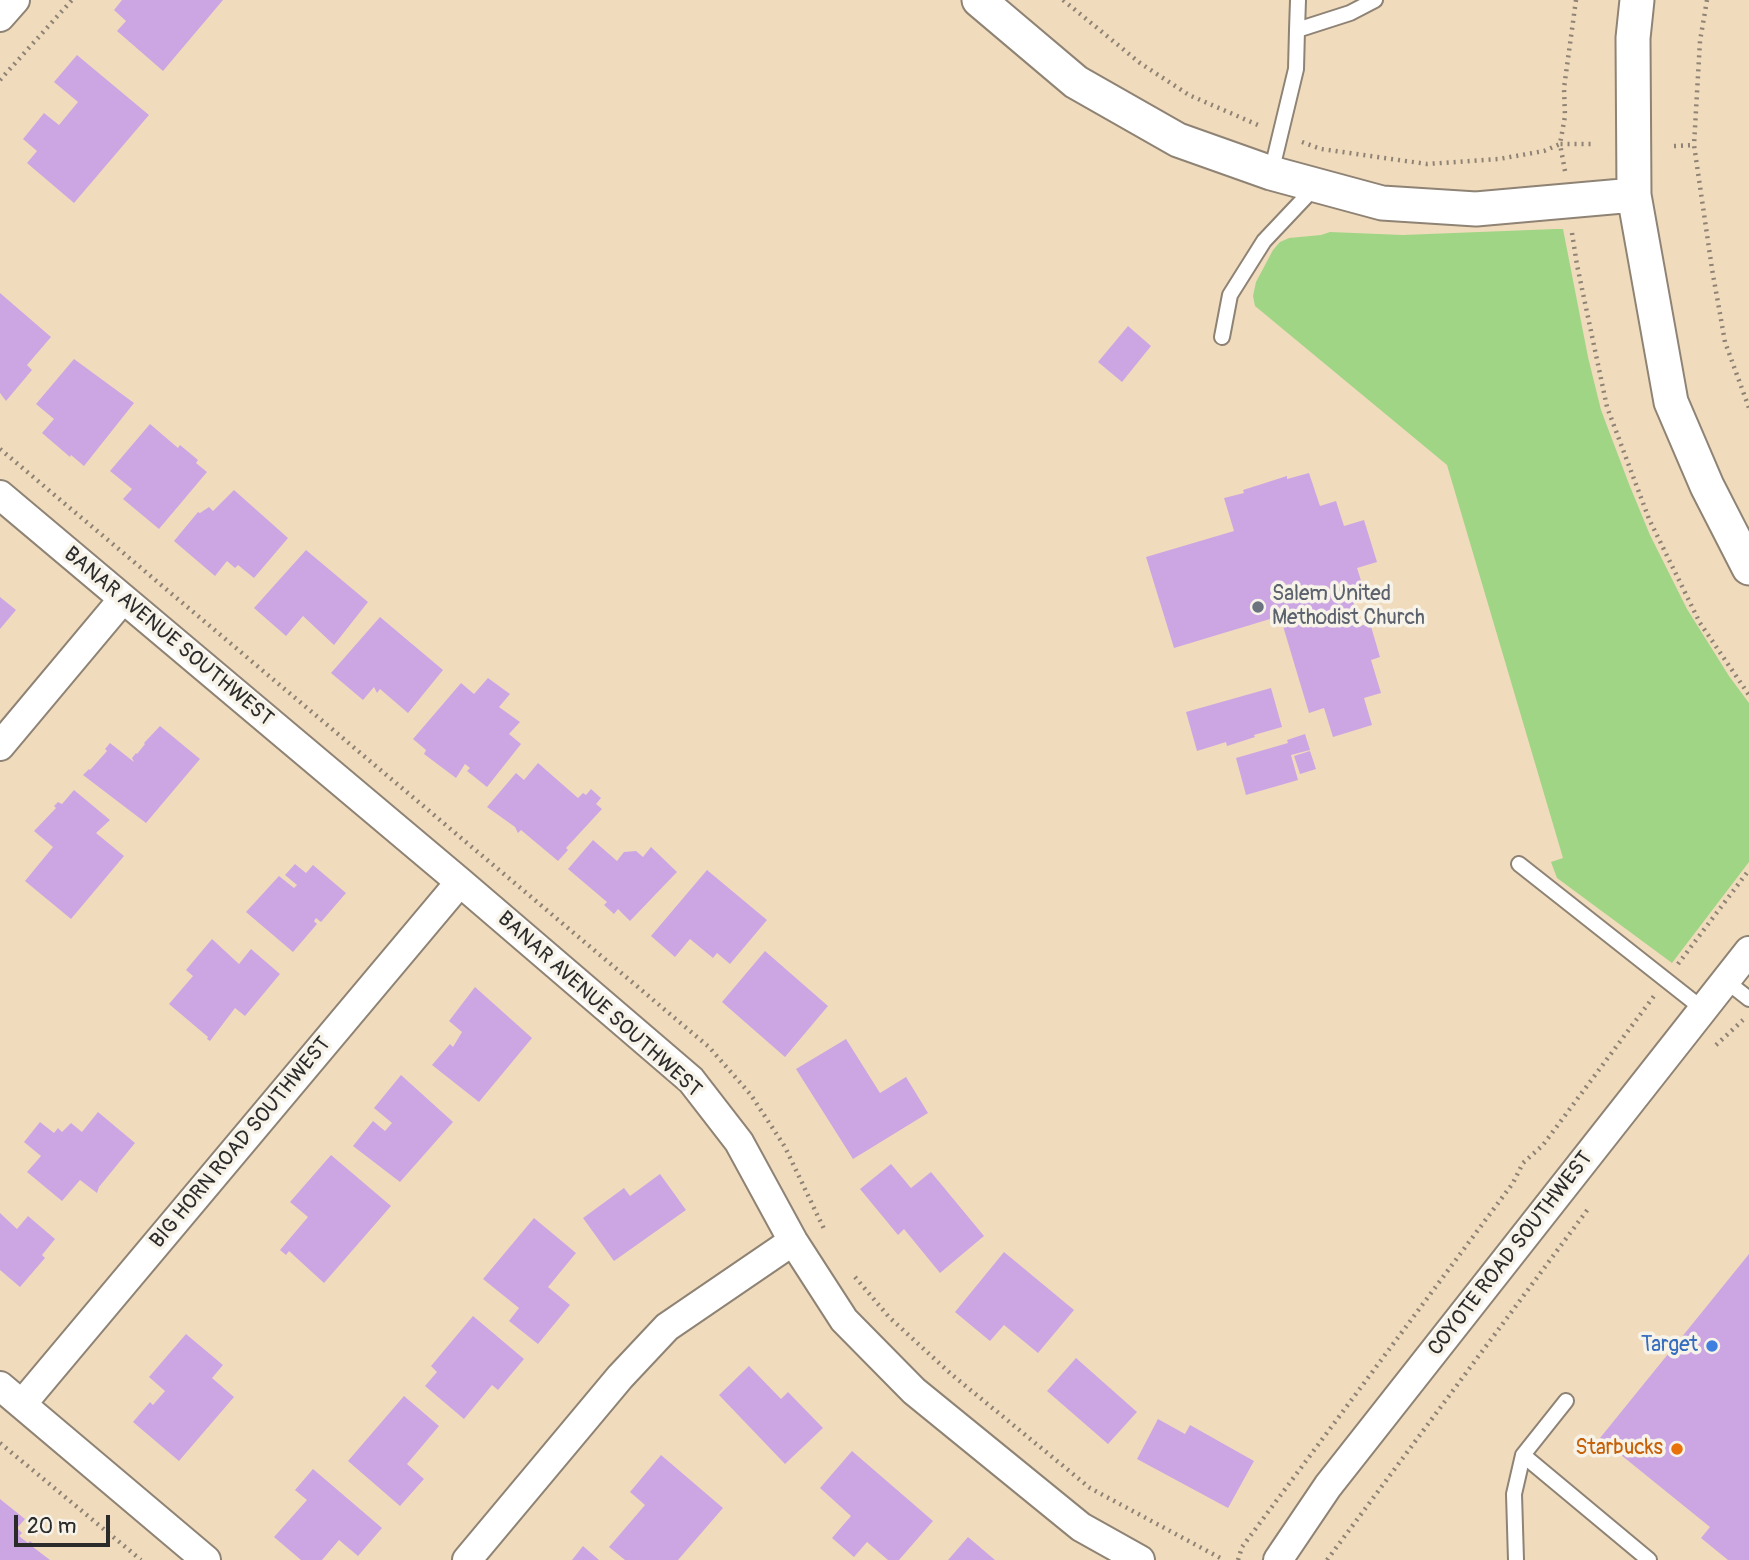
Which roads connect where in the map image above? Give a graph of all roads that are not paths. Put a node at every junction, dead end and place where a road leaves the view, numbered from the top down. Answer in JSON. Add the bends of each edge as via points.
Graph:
{"nodes":[{"id":1,"x":15,"y":0,"type":"edge"},
{"id":2,"x":1298,"y":0,"type":"edge"},
{"id":3,"x":1375,"y":0,"type":"edge"},
{"id":4,"x":1637,"y":0,"type":"edge"},
{"id":5,"x":987,"y":3,"type":"edge"},
{"id":6,"x":0,"y":17,"type":"edge"},
{"id":7,"x":1297,"y":30,"type":"junction"},
{"id":8,"x":1271,"y":173,"type":"junction"},
{"id":9,"x":1315,"y":186,"type":"junction"},
{"id":10,"x":1634,"y":195,"type":"junction"},
{"id":11,"x":1222,"y":337,"type":"dead end"},
{"id":12,"x":0,"y":495,"type":"edge"},
{"id":13,"x":1749,"y":568,"type":"edge"},
{"id":14,"x":123,"y":600,"type":"junction"},
{"id":15,"x":0,"y":746,"type":"edge"},
{"id":16,"x":1519,"y":864,"type":"dead end"},
{"id":17,"x":460,"y":882,"type":"junction"},
{"id":18,"x":1749,"y":951,"type":"edge"},
{"id":19,"x":1726,"y":981,"type":"junction"},
{"id":20,"x":1749,"y":999,"type":"edge"},
{"id":21,"x":1704,"y":1010,"type":"junction"},
{"id":22,"x":793,"y":1241,"type":"junction"},
{"id":23,"x":0,"y":1385,"type":"edge"},
{"id":24,"x":1566,"y":1401,"type":"dead end"},
{"id":25,"x":22,"y":1404,"type":"junction"},
{"id":26,"x":1523,"y":1455,"type":"junction"},
{"id":27,"x":206,"y":1560,"type":"edge"},
{"id":28,"x":467,"y":1560,"type":"edge"},
{"id":29,"x":1140,"y":1560,"type":"edge"},
{"id":30,"x":1278,"y":1560,"type":"edge"},
{"id":31,"x":1516,"y":1560,"type":"edge"},
{"id":32,"x":1649,"y":1560,"type":"edge"}],
"edges":[{"from":1,"to":6,"type":"street"},
{"from":2,"to":7,"type":"lane"},
{"from":3,"to":7,"type":"lane"},
{"from":4,"to":10,"type":"street"},
{"from":5,"to":8,"type":"street","via":[[1076,82],[1178,139]]},
{"from":7,"to":8,"type":"lane","via":[[1296,69]]},
{"from":8,"to":9,"type":"street"},
{"from":9,"to":10,"type":"street","via":[[1382,203],[1476,209]]},
{"from":9,"to":11,"type":"lane","via":[[1264,241],[1230,295]]},
{"from":10,"to":13,"type":"street","via":[[1671,402]]},
{"from":12,"to":14,"type":"street","name":"BANAR AVENUE SOUTHWEST"},
{"from":14,"to":15,"type":"street"},
{"from":14,"to":17,"type":"street","name":"BANAR AVENUE SOUTHWEST"},
{"from":16,"to":21,"type":"lane"},
{"from":17,"to":22,"type":"street","name":"BANAR AVENUE SOUTHWEST","via":[[691,1080],[739,1142]]},
{"from":17,"to":25,"type":"street","name":"BIG HORN ROAD SOUTHWEST"},
{"from":18,"to":19,"type":"street","name":"COYOTE ROAD SOUTHWEST"},
{"from":19,"to":20,"type":"lane"},
{"from":19,"to":21,"type":"street","name":"COYOTE ROAD SOUTHWEST"},
{"from":21,"to":30,"type":"street","name":"COYOTE ROAD SOUTHWEST","via":[[1328,1486]]},
{"from":22,"to":28,"type":"street","via":[[667,1327]]},
{"from":22,"to":29,"type":"street","name":"BANAR AVENUE SOUTHWEST","via":[[844,1320],[914,1391],[1081,1527]]},
{"from":23,"to":25,"type":"street"},
{"from":24,"to":26,"type":"lane"},
{"from":25,"to":27,"type":"street"},
{"from":26,"to":31,"type":"lane","via":[[1514,1494]]},
{"from":26,"to":32,"type":"lane"}]}
